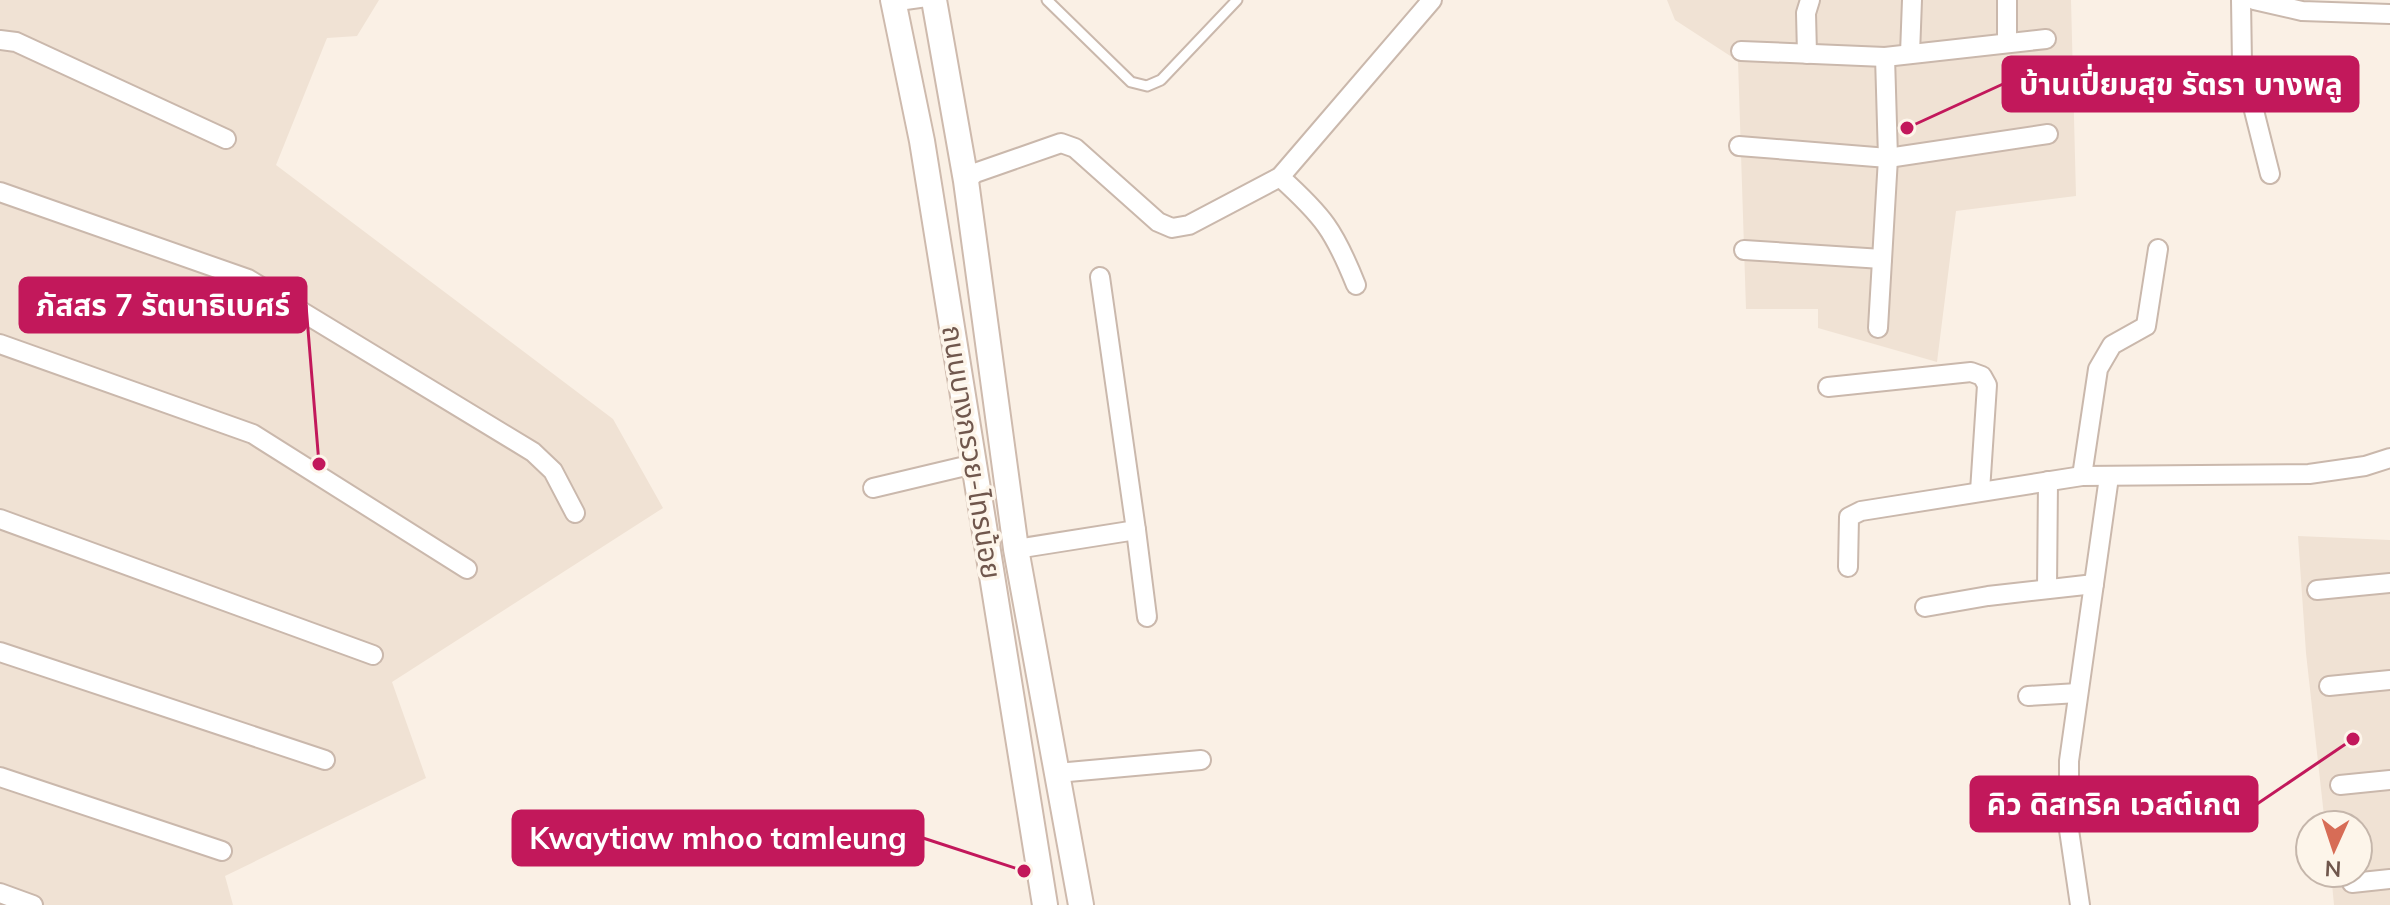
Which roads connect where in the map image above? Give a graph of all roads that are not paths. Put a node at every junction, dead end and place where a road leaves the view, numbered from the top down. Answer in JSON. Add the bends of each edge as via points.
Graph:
{"nodes":[{"id":1,"x":934,"y":0,"type":"edge"},
{"id":2,"x":1047,"y":0,"type":"edge"},
{"id":3,"x":1237,"y":0,"type":"edge"},
{"id":4,"x":1432,"y":0,"type":"edge"},
{"id":5,"x":1912,"y":0,"type":"edge"},
{"id":6,"x":2007,"y":0,"type":"edge"},
{"id":7,"x":2241,"y":0,"type":"edge"},
{"id":8,"x":2254,"y":0,"type":"edge"},
{"id":9,"x":894,"y":3,"type":"edge"},
{"id":10,"x":1805,"y":4,"type":"edge"},
{"id":11,"x":2390,"y":14,"type":"edge"},
{"id":12,"x":2046,"y":39,"type":"dead end"},
{"id":13,"x":0,"y":40,"type":"edge"},
{"id":14,"x":2007,"y":43,"type":"junction"},
{"id":15,"x":1741,"y":51,"type":"dead end"},
{"id":16,"x":1807,"y":54,"type":"junction"},
{"id":17,"x":1910,"y":54,"type":"junction"},
{"id":18,"x":1885,"y":57,"type":"junction"},
{"id":19,"x":2048,"y":134,"type":"dead end"},
{"id":20,"x":226,"y":139,"type":"dead end"},
{"id":21,"x":1739,"y":146,"type":"dead end"},
{"id":22,"x":1888,"y":158,"type":"junction"},
{"id":23,"x":2270,"y":174,"type":"dead end"},
{"id":24,"x":1280,"y":177,"type":"junction"},
{"id":25,"x":966,"y":181,"type":"junction"},
{"id":26,"x":0,"y":192,"type":"edge"},
{"id":27,"x":2158,"y":249,"type":"dead end"},
{"id":28,"x":1744,"y":250,"type":"dead end"},
{"id":29,"x":1882,"y":259,"type":"junction"},
{"id":30,"x":1100,"y":277,"type":"dead end"},
{"id":31,"x":1356,"y":285,"type":"dead end"},
{"id":32,"x":1878,"y":328,"type":"dead end"},
{"id":33,"x":0,"y":344,"type":"edge"},
{"id":34,"x":1828,"y":387,"type":"dead end"},
{"id":35,"x":2390,"y":458,"type":"edge"},
{"id":36,"x":974,"y":464,"type":"junction"},
{"id":37,"x":2082,"y":476,"type":"junction"},
{"id":38,"x":2109,"y":477,"type":"junction"},
{"id":39,"x":2048,"y":481,"type":"junction"},
{"id":40,"x":873,"y":488,"type":"dead end"},
{"id":41,"x":1980,"y":491,"type":"junction"},
{"id":42,"x":575,"y":513,"type":"dead end"},
{"id":43,"x":0,"y":519,"type":"edge"},
{"id":44,"x":1136,"y":530,"type":"junction"},
{"id":45,"x":1016,"y":549,"type":"junction"},
{"id":46,"x":1848,"y":567,"type":"dead end"},
{"id":47,"x":467,"y":569,"type":"dead end"},
{"id":48,"x":2390,"y":583,"type":"edge"},
{"id":49,"x":2094,"y":584,"type":"junction"},
{"id":50,"x":2047,"y":589,"type":"junction"},
{"id":51,"x":2317,"y":590,"type":"dead end"},
{"id":52,"x":1925,"y":607,"type":"dead end"},
{"id":53,"x":1147,"y":617,"type":"dead end"},
{"id":54,"x":0,"y":652,"type":"edge"},
{"id":55,"x":373,"y":655,"type":"dead end"},
{"id":56,"x":2390,"y":680,"type":"edge"},
{"id":57,"x":2329,"y":686,"type":"dead end"},
{"id":58,"x":2078,"y":693,"type":"junction"},
{"id":59,"x":2028,"y":696,"type":"dead end"},
{"id":60,"x":325,"y":760,"type":"dead end"},
{"id":61,"x":1201,"y":760,"type":"dead end"},
{"id":62,"x":1057,"y":773,"type":"junction"},
{"id":63,"x":0,"y":777,"type":"edge"},
{"id":64,"x":2390,"y":780,"type":"edge"},
{"id":65,"x":2340,"y":785,"type":"dead end"},
{"id":66,"x":222,"y":851,"type":"dead end"},
{"id":67,"x":0,"y":893,"type":"edge"},
{"id":68,"x":33,"y":905,"type":"edge"},
{"id":69,"x":1045,"y":905,"type":"edge"},
{"id":70,"x":1081,"y":905,"type":"edge"},
{"id":71,"x":2080,"y":905,"type":"edge"}],
"edges":[{"from":1,"to":9,"type":"lane"},
{"from":1,"to":25,"type":"main road","name":"ถนนบางกรวย-ไทรน้อย"},
{"from":2,"to":3,"type":"lane","via":[[1131,82],[1147,86],[1161,80]]},
{"from":4,"to":24,"type":"street"},
{"from":5,"to":17,"type":"street"},
{"from":6,"to":14,"type":"street"},
{"from":7,"to":23,"type":"street","via":[[2242,63]]},
{"from":8,"to":11,"type":"street","via":[[2302,11]]},
{"from":9,"to":36,"type":"main road","name":"ถนนบางกรวย-ไทรน้อย"},
{"from":10,"to":16,"type":"street"},
{"from":12,"to":14,"type":"street"},
{"from":13,"to":20,"type":"street","via":[[16,42]]},
{"from":14,"to":17,"type":"street"},
{"from":15,"to":16,"type":"street"},
{"from":16,"to":18,"type":"street"},
{"from":17,"to":18,"type":"street"},
{"from":18,"to":22,"type":"street"},
{"from":19,"to":22,"type":"street"},
{"from":21,"to":22,"type":"street"},
{"from":22,"to":29,"type":"street"},
{"from":24,"to":25,"type":"street","via":[[1201,220],[1172,228],[1158,222],[1075,148],[1061,143],[975,173]]},
{"from":24,"to":31,"type":"street","via":[[1322,215]]},
{"from":25,"to":45,"type":"main road","name":"ถนนบางกรวย-ไทรน้อย"},
{"from":26,"to":42,"type":"street","via":[[248,279],[533,452],[553,471]]},
{"from":27,"to":37,"type":"street","via":[[2146,326],[2112,345],[2098,369]]},
{"from":28,"to":29,"type":"street"},
{"from":29,"to":32,"type":"street"},
{"from":30,"to":44,"type":"street"},
{"from":33,"to":47,"type":"street","via":[[253,434]]},
{"from":34,"to":41,"type":"street","via":[[1971,372],[1982,376],[1987,385]]},
{"from":35,"to":38,"type":"street","via":[[2309,474]]},
{"from":36,"to":40,"type":"street"},
{"from":36,"to":69,"type":"main road","name":"ถนนบางกรวย-ไทรน้อย"},
{"from":37,"to":38,"type":"street"},
{"from":37,"to":39,"type":"street"},
{"from":38,"to":49,"type":"street"},
{"from":39,"to":41,"type":"street"},
{"from":39,"to":50,"type":"street"},
{"from":41,"to":46,"type":"street","via":[[1849,517]]},
{"from":43,"to":55,"type":"street"},
{"from":44,"to":45,"type":"street"},
{"from":44,"to":53,"type":"street"},
{"from":45,"to":62,"type":"main road","name":"ถนนบางกรวย-ไทรน้อย"},
{"from":48,"to":51,"type":"street"},
{"from":49,"to":50,"type":"street"},
{"from":49,"to":58,"type":"street"},
{"from":50,"to":52,"type":"street"},
{"from":54,"to":60,"type":"street"},
{"from":56,"to":57,"type":"street"},
{"from":58,"to":59,"type":"street"},
{"from":58,"to":71,"type":"street","via":[[2067,795]]},
{"from":61,"to":62,"type":"street"},
{"from":62,"to":70,"type":"main road","name":"ถนนบางกรวย-ไทรน้อย"},
{"from":63,"to":66,"type":"street"},
{"from":64,"to":65,"type":"street"},
{"from":67,"to":68,"type":"street"}]}
